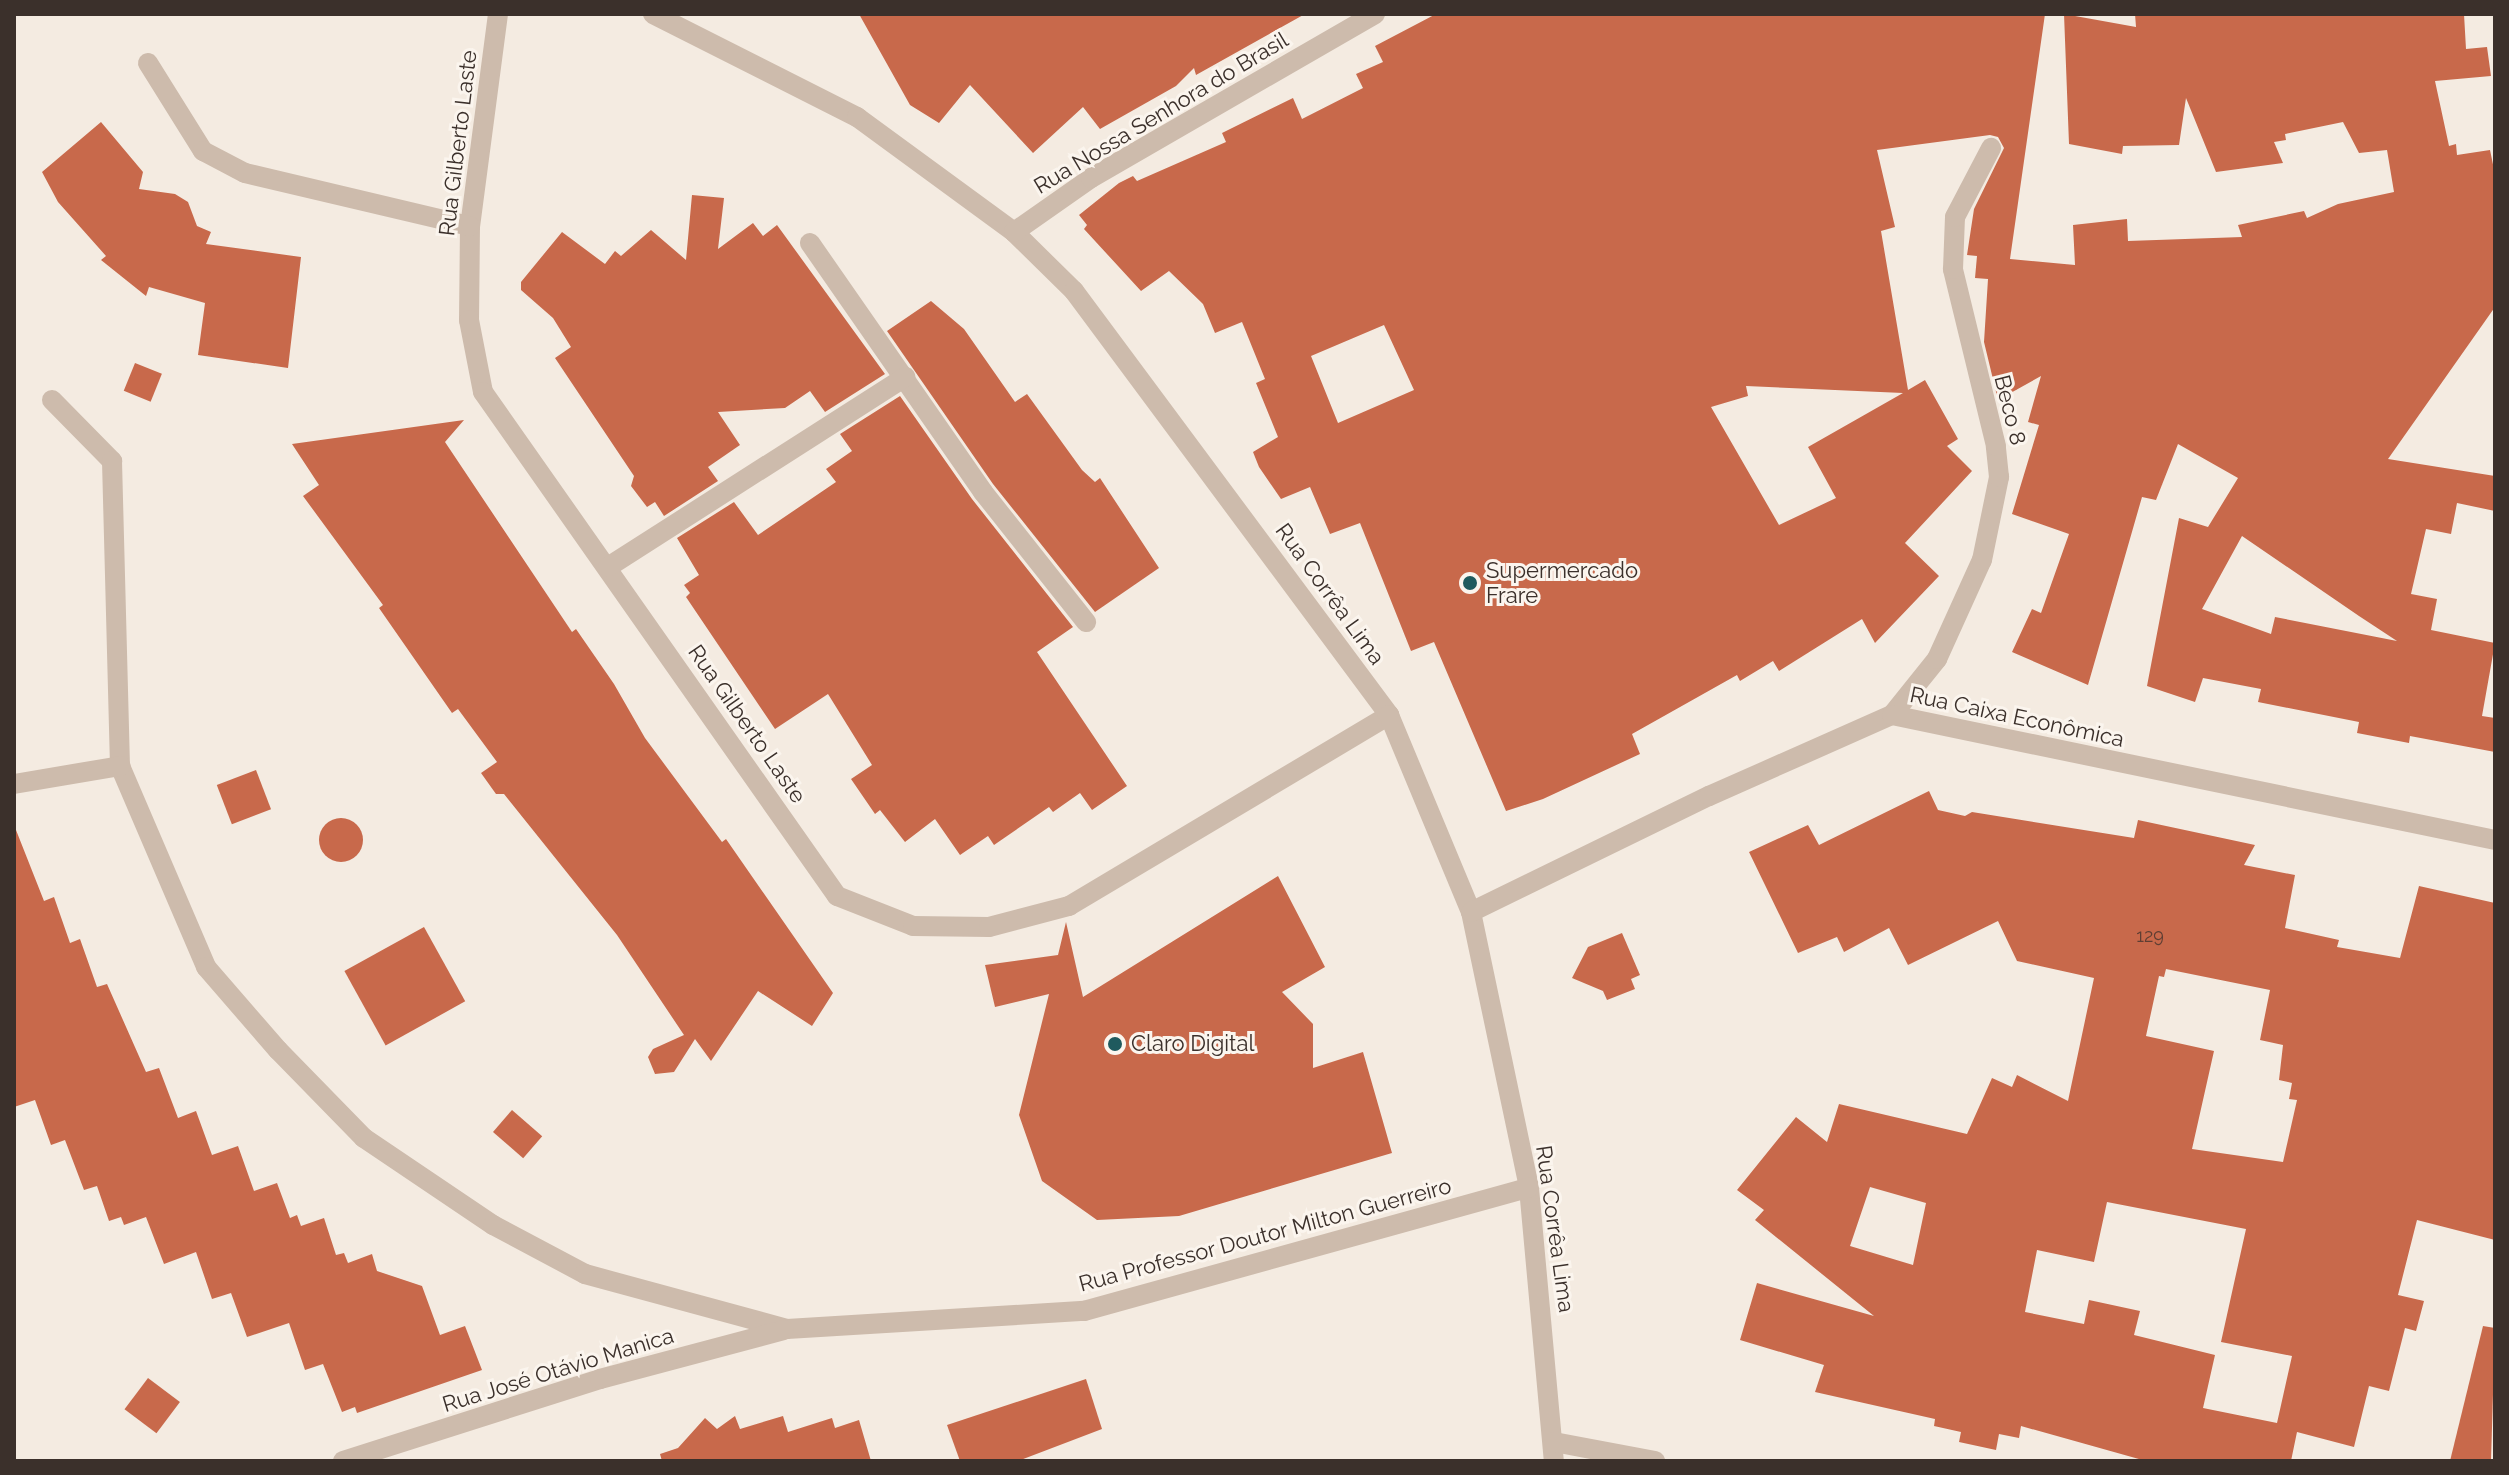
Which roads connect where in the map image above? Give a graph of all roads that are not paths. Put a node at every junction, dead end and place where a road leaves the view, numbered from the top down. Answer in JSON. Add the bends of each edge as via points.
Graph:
{"nodes":[{"id":1,"x":498,"y":14,"type":"edge"},
{"id":2,"x":653,"y":14,"type":"edge"},
{"id":3,"x":1375,"y":14,"type":"edge"},
{"id":4,"x":148,"y":63,"type":"dead end"},
{"id":5,"x":1991,"y":148,"type":"dead end"},
{"id":6,"x":470,"y":226,"type":"junction"},
{"id":7,"x":1014,"y":232,"type":"junction"},
{"id":8,"x":810,"y":243,"type":"dead end"},
{"id":9,"x":905,"y":377,"type":"junction"},
{"id":10,"x":52,"y":400,"type":"dead end"},
{"id":11,"x":608,"y":567,"type":"junction"},
{"id":12,"x":1086,"y":622,"type":"dead end"},
{"id":13,"x":1389,"y":715,"type":"junction"},
{"id":14,"x":1892,"y":715,"type":"junction"},
{"id":15,"x":120,"y":766,"type":"junction"},
{"id":16,"x":14,"y":784,"type":"edge"},
{"id":17,"x":2495,"y":840,"type":"edge"},
{"id":18,"x":1471,"y":912,"type":"junction"},
{"id":19,"x":1529,"y":1188,"type":"junction"},
{"id":20,"x":787,"y":1329,"type":"junction"},
{"id":21,"x":1554,"y":1451,"type":"edge"},
{"id":22,"x":343,"y":1461,"type":"edge"},
{"id":23,"x":1655,"y":1461,"type":"edge"}],
"edges":[{"from":1,"to":6,"type":"street","name":"Rua Gilberto Laste"},
{"from":2,"to":7,"type":"street","name":"Rua Corrêa Lima","via":[[857,117]]},
{"from":3,"to":7,"type":"street","name":"Rua Nossa Senhora do Brasil","via":[[1091,178]]},
{"from":4,"to":6,"type":"street","via":[[203,151],[245,173]]},
{"from":5,"to":14,"type":"street","name":"Beco 8","via":[[1955,217],[1953,269],[1999,477],[1982,560],[1937,659]]},
{"from":6,"to":11,"type":"street","name":"Rua Gilberto Laste","via":[[469,320],[483,392]]},
{"from":7,"to":13,"type":"street","name":"Rua Corrêa Lima","via":[[1074,291]]},
{"from":8,"to":9,"type":"street"},
{"from":9,"to":11,"type":"street"},
{"from":9,"to":12,"type":"street","via":[[983,492]]},
{"from":10,"to":15,"type":"street","name":"Rua Professor Doutor Milton Guerreiro","via":[[112,461]]},
{"from":11,"to":13,"type":"street","name":"Rua Gilberto Laste","via":[[837,896],[913,926],[989,927],[1069,906]]},
{"from":13,"to":18,"type":"street","name":"Rua Corrêa Lima"},
{"from":14,"to":17,"type":"street","name":"Rua Caixa Econômica"},
{"from":14,"to":18,"type":"street","name":"Rua Caixa Econômica","via":[[1709,796]]},
{"from":15,"to":16,"type":"street"},
{"from":15,"to":20,"type":"street","name":"Rua Professor Doutor Milton Guerreiro","via":[[206,967],[364,1138],[493,1225],[585,1274]]},
{"from":18,"to":19,"type":"street","name":"Rua Corrêa Lima"},
{"from":19,"to":20,"type":"street","name":"Rua Professor Doutor Milton Guerreiro","via":[[1084,1311]]},
{"from":19,"to":21,"type":"street","name":"Rua Corrêa Lima"},
{"from":20,"to":22,"type":"street","name":"Rua José Otávio Manica","via":[[600,1379]]},
{"from":21,"to":23,"type":"street"}]}
